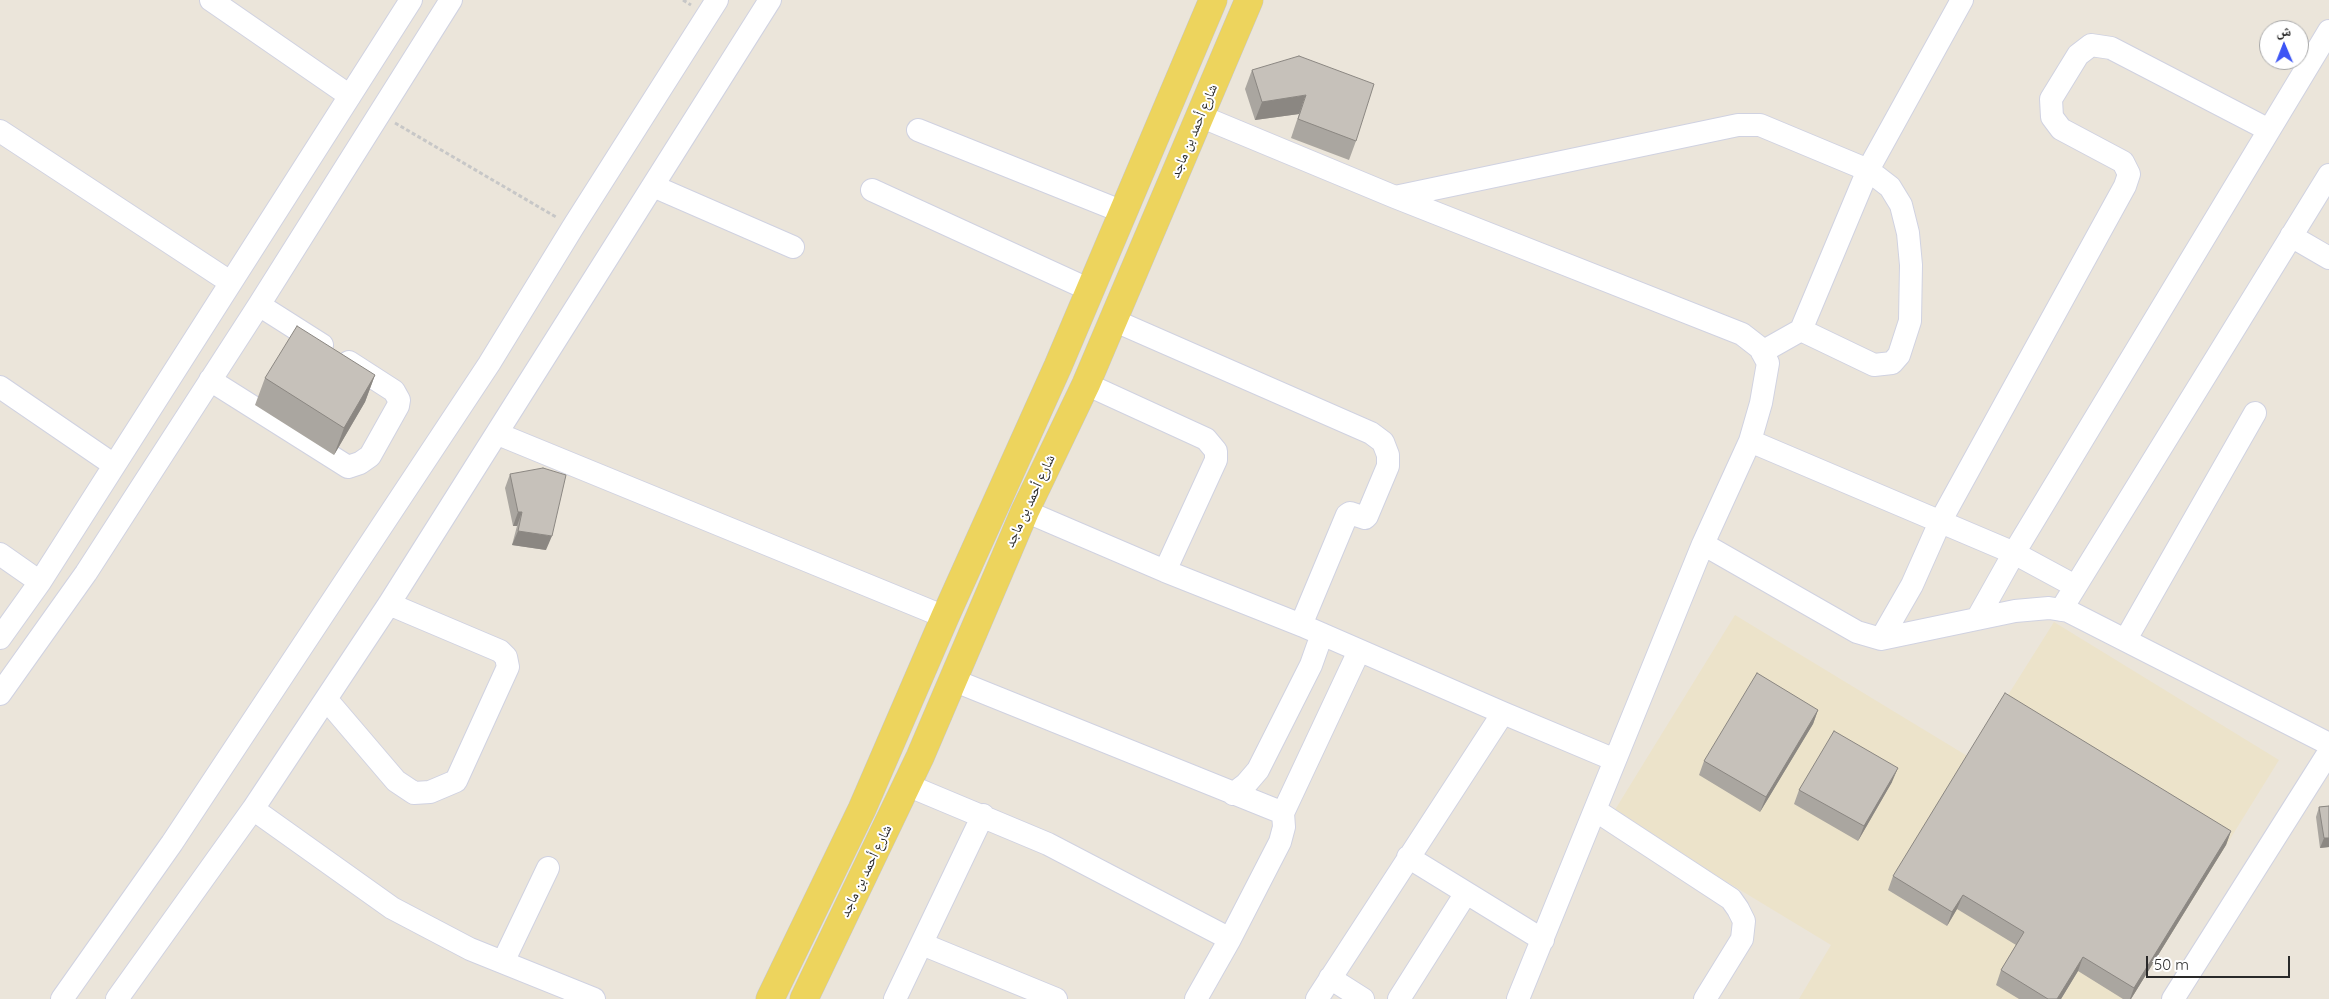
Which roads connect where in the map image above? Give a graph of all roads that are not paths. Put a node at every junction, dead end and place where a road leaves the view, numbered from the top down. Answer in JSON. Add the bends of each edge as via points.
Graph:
{"nodes":[{"id":1,"x":211,"y":0,"type":"edge"},
{"id":2,"x":411,"y":0,"type":"edge"},
{"id":3,"x":451,"y":0,"type":"edge"},
{"id":4,"x":717,"y":0,"type":"edge"},
{"id":5,"x":770,"y":0,"type":"edge"},
{"id":6,"x":1213,"y":0,"type":"edge"},
{"id":7,"x":1249,"y":0,"type":"edge"},
{"id":8,"x":1962,"y":0,"type":"edge"},
{"id":9,"x":2329,"y":31,"type":"edge"},
{"id":10,"x":350,"y":96,"type":"junction"},
{"id":11,"x":1200,"y":116,"type":"junction"},
{"id":12,"x":918,"y":130,"type":"dead end"},
{"id":13,"x":2269,"y":130,"type":"junction"},
{"id":14,"x":0,"y":131,"type":"edge"},
{"id":15,"x":1868,"y":170,"type":"junction"},
{"id":16,"x":2329,"y":175,"type":"edge"},
{"id":17,"x":653,"y":186,"type":"junction"},
{"id":18,"x":872,"y":190,"type":"dead end"},
{"id":19,"x":1396,"y":197,"type":"junction"},
{"id":20,"x":1123,"y":212,"type":"junction"},
{"id":21,"x":2291,"y":236,"type":"junction"},
{"id":22,"x":793,"y":247,"type":"dead end"},
{"id":23,"x":2329,"y":258,"type":"edge"},
{"id":24,"x":230,"y":282,"type":"junction"},
{"id":25,"x":1090,"y":290,"type":"junction"},
{"id":26,"x":259,"y":306,"type":"junction"},
{"id":27,"x":1113,"y":320,"type":"junction"},
{"id":28,"x":1801,"y":330,"type":"junction"},
{"id":29,"x":1762,"y":352,"type":"junction"},
{"id":30,"x":210,"y":380,"type":"junction"},
{"id":31,"x":1086,"y":384,"type":"junction"},
{"id":32,"x":0,"y":387,"type":"edge"},
{"id":33,"x":2255,"y":413,"type":"dead end"},
{"id":34,"x":498,"y":434,"type":"junction"},
{"id":35,"x":1750,"y":441,"type":"junction"},
{"id":36,"x":114,"y":465,"type":"junction"},
{"id":37,"x":1024,"y":511,"type":"junction"},
{"id":38,"x":1940,"y":522,"type":"junction"},
{"id":39,"x":1703,"y":544,"type":"junction"},
{"id":40,"x":0,"y":554,"type":"edge"},
{"id":41,"x":2014,"y":554,"type":"junction"},
{"id":42,"x":1165,"y":571,"type":"junction"},
{"id":43,"x":40,"y":582,"type":"junction"},
{"id":44,"x":2075,"y":586,"type":"junction"},
{"id":45,"x":389,"y":604,"type":"junction"},
{"id":46,"x":2061,"y":610,"type":"junction"},
{"id":47,"x":945,"y":617,"type":"junction"},
{"id":48,"x":1977,"y":619,"type":"junction"},
{"id":49,"x":1301,"y":625,"type":"junction"},
{"id":50,"x":1322,"y":634,"type":"junction"},
{"id":51,"x":0,"y":638,"type":"edge"},
{"id":52,"x":1881,"y":639,"type":"junction"},
{"id":53,"x":2126,"y":639,"type":"junction"},
{"id":54,"x":1359,"y":651,"type":"junction"},
{"id":55,"x":953,"y":680,"type":"junction"},
{"id":56,"x":0,"y":694,"type":"edge"},
{"id":57,"x":326,"y":699,"type":"junction"},
{"id":58,"x":1502,"y":713,"type":"junction"},
{"id":59,"x":2329,"y":744,"type":"edge"},
{"id":60,"x":2329,"y":752,"type":"edge"},
{"id":61,"x":1615,"y":760,"type":"junction"},
{"id":62,"x":907,"y":785,"type":"junction"},
{"id":63,"x":1233,"y":794,"type":"junction"},
{"id":64,"x":253,"y":809,"type":"junction"},
{"id":65,"x":1595,"y":810,"type":"junction"},
{"id":66,"x":1283,"y":813,"type":"junction"},
{"id":67,"x":983,"y":816,"type":"junction"},
{"id":68,"x":1408,"y":857,"type":"junction"},
{"id":69,"x":548,"y":868,"type":"dead end"},
{"id":70,"x":1466,"y":893,"type":"junction"},
{"id":71,"x":1230,"y":939,"type":"junction"},
{"id":72,"x":1543,"y":940,"type":"junction"},
{"id":73,"x":922,"y":944,"type":"junction"},
{"id":74,"x":503,"y":962,"type":"junction"},
{"id":75,"x":1330,"y":978,"type":"junction"},
{"id":76,"x":62,"y":999,"type":"edge"},
{"id":77,"x":117,"y":999,"type":"edge"},
{"id":78,"x":594,"y":999,"type":"edge"},
{"id":79,"x":770,"y":999,"type":"edge"},
{"id":80,"x":804,"y":999,"type":"edge"},
{"id":81,"x":895,"y":999,"type":"edge"},
{"id":82,"x":1056,"y":999,"type":"edge"},
{"id":83,"x":1196,"y":999,"type":"edge"},
{"id":84,"x":1316,"y":999,"type":"edge"},
{"id":85,"x":1363,"y":999,"type":"edge"},
{"id":86,"x":1399,"y":999,"type":"edge"},
{"id":87,"x":1518,"y":999,"type":"edge"},
{"id":88,"x":1705,"y":999,"type":"edge"},
{"id":89,"x":2173,"y":999,"type":"edge"}],
"edges":[{"from":1,"to":10,"type":"street"},
{"from":2,"to":10,"type":"street"},
{"from":3,"to":26,"type":"street"},
{"from":4,"to":76,"type":"street","via":[[489,364],[205,793]]},
{"from":5,"to":17,"type":"street"},
{"from":6,"to":20,"type":"main road"},
{"from":7,"to":11,"type":"main road","name":"شارع أحمد بن ماجد"},
{"from":8,"to":15,"type":"street"},
{"from":9,"to":13,"type":"street"},
{"from":10,"to":24,"type":"street"},
{"from":11,"to":19,"type":"street"},
{"from":11,"to":27,"type":"main road","name":"شارع أحمد بن ماجد"},
{"from":12,"to":20,"type":"street"},
{"from":13,"to":38,"type":"street","via":[[2111,48],[2091,45],[2078,55],[2051,99],[2052,117],[2060,129],[2124,162],[2129,174]]},
{"from":13,"to":41,"type":"street"},
{"from":14,"to":24,"type":"street"},
{"from":15,"to":19,"type":"street","via":[[1760,125],[1750,124]]},
{"from":15,"to":28,"type":"street"},
{"from":15,"to":28,"type":"street","via":[[1890,187],[1901,205],[1908,233],[1910,320],[1898,355],[1892,363],[1874,365]]},
{"from":16,"to":21,"type":"street"},
{"from":17,"to":22,"type":"street"},
{"from":17,"to":34,"type":"street"},
{"from":18,"to":25,"type":"street"},
{"from":19,"to":29,"type":"street","via":[[1742,334]]},
{"from":20,"to":25,"type":"main road"},
{"from":21,"to":23,"type":"street"},
{"from":21,"to":44,"type":"street"},
{"from":24,"to":36,"type":"street"},
{"from":25,"to":47,"type":"main road"},
{"from":26,"to":30,"type":"street"},
{"from":26,"to":30,"type":"street","via":[[394,391],[399,400],[398,406],[370,456],[348,467]]},
{"from":27,"to":31,"type":"main road","name":"شارع أحمد بن ماجد"},
{"from":27,"to":49,"type":"street","via":[[1371,433],[1386,446],[1388,466],[1367,516],[1347,515]]},
{"from":28,"to":29,"type":"street"},
{"from":29,"to":35,"type":"street","via":[[1768,363],[1767,379]]},
{"from":30,"to":56,"type":"street","via":[[86,574]]},
{"from":31,"to":37,"type":"main road","name":"شارع أحمد بن ماجد"},
{"from":31,"to":42,"type":"street","via":[[1206,439],[1216,451],[1216,460]]},
{"from":32,"to":36,"type":"street"},
{"from":33,"to":53,"type":"street"},
{"from":34,"to":45,"type":"street"},
{"from":34,"to":47,"type":"street"},
{"from":35,"to":38,"type":"street"},
{"from":35,"to":39,"type":"street"},
{"from":36,"to":43,"type":"street"},
{"from":37,"to":42,"type":"street"},
{"from":37,"to":55,"type":"main road","name":"شارع أحمد بن ماجد"},
{"from":38,"to":41,"type":"street"},
{"from":38,"to":52,"type":"street","via":[[1912,585]]},
{"from":39,"to":52,"type":"street","via":[[1856,632]]},
{"from":39,"to":61,"type":"street"},
{"from":40,"to":43,"type":"street"},
{"from":41,"to":44,"type":"street"},
{"from":41,"to":48,"type":"street"},
{"from":42,"to":49,"type":"street"},
{"from":43,"to":51,"type":"street"},
{"from":44,"to":46,"type":"street"},
{"from":45,"to":57,"type":"street"},
{"from":45,"to":57,"type":"street","via":[[500,651],[506,657],[508,667],[456,781],[430,792],[414,793],[396,781]]},
{"from":46,"to":48,"type":"street","via":[[2016,611]]},
{"from":46,"to":53,"type":"street"},
{"from":47,"to":79,"type":"main road","via":[[862,809]]},
{"from":48,"to":52,"type":"street"},
{"from":49,"to":50,"type":"street"},
{"from":50,"to":54,"type":"street"},
{"from":50,"to":63,"type":"street","via":[[1311,666],[1258,770]]},
{"from":53,"to":59,"type":"street"},
{"from":54,"to":58,"type":"street"},
{"from":54,"to":66,"type":"street"},
{"from":55,"to":62,"type":"main road","name":"شارع أحمد بن ماجد"},
{"from":55,"to":63,"type":"street"},
{"from":57,"to":64,"type":"street"},
{"from":58,"to":61,"type":"street"},
{"from":58,"to":68,"type":"street"},
{"from":60,"to":89,"type":"street"},
{"from":61,"to":65,"type":"street"},
{"from":62,"to":67,"type":"street"},
{"from":62,"to":80,"type":"main road","name":"شارع أحمد بن ماجد"},
{"from":63,"to":66,"type":"street"},
{"from":64,"to":74,"type":"street","via":[[392,908],[470,949]]},
{"from":64,"to":77,"type":"street"},
{"from":65,"to":72,"type":"street"},
{"from":65,"to":88,"type":"street","via":[[1731,899],[1738,909],[1744,921],[1742,939]]},
{"from":66,"to":71,"type":"street","via":[[1280,842]]},
{"from":67,"to":71,"type":"street","via":[[1048,844]]},
{"from":67,"to":73,"type":"street"},
{"from":68,"to":70,"type":"street"},
{"from":68,"to":75,"type":"street"},
{"from":69,"to":74,"type":"street"},
{"from":70,"to":72,"type":"street"},
{"from":70,"to":86,"type":"street"},
{"from":71,"to":83,"type":"street"},
{"from":72,"to":87,"type":"street"},
{"from":73,"to":81,"type":"street"},
{"from":73,"to":82,"type":"street"},
{"from":74,"to":78,"type":"street"},
{"from":75,"to":84,"type":"street"},
{"from":75,"to":85,"type":"street"}]}
